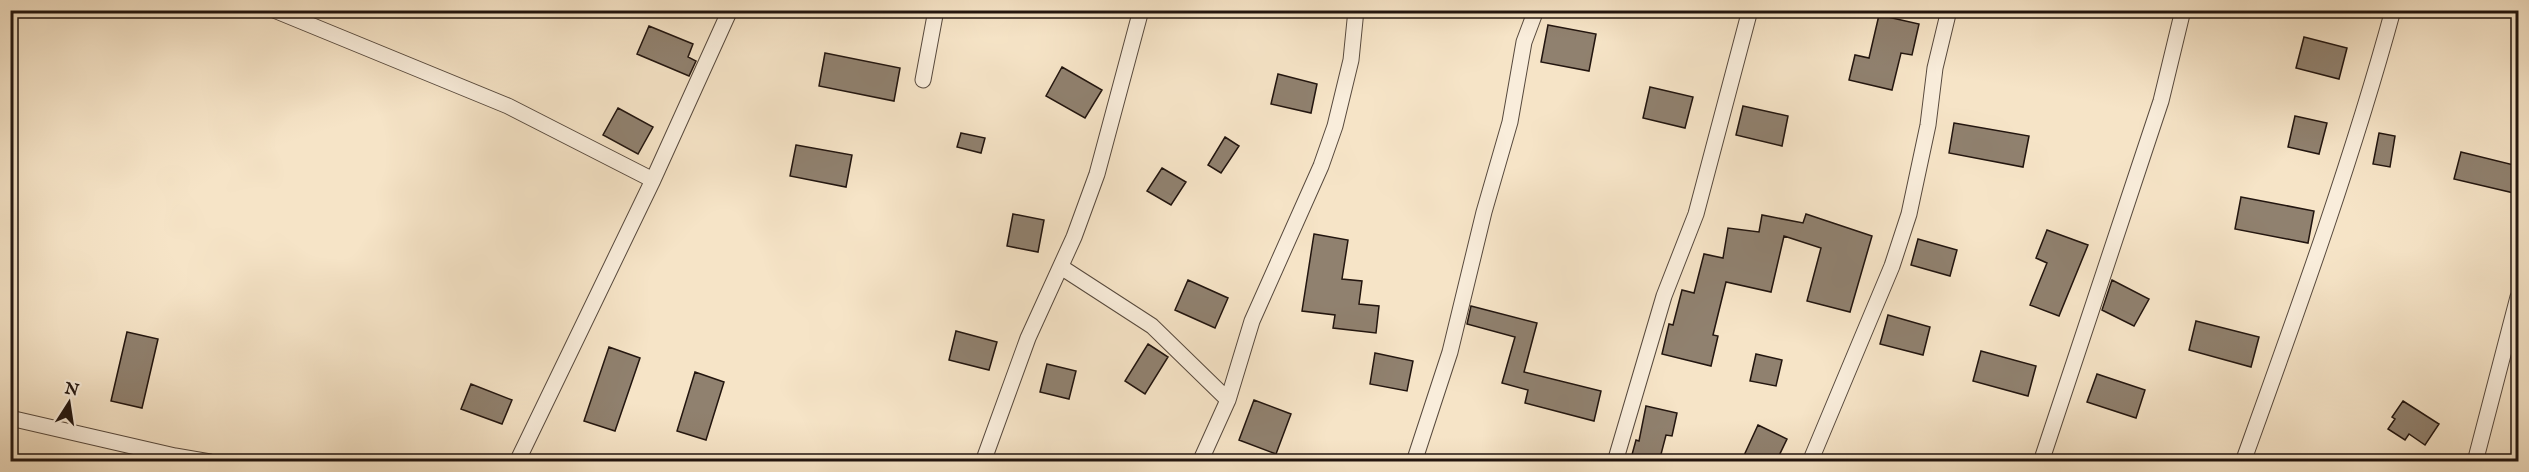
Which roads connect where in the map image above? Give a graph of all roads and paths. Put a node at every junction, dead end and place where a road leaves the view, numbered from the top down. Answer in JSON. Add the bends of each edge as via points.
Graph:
{"nodes":[{"id":1,"x":274,"y":10,"type":"edge"},
{"id":2,"x":730,"y":10,"type":"edge"},
{"id":3,"x":936,"y":10,"type":"edge"},
{"id":4,"x":1141,"y":10,"type":"edge"},
{"id":5,"x":1356,"y":10,"type":"edge"},
{"id":6,"x":1536,"y":10,"type":"edge"},
{"id":7,"x":1750,"y":10,"type":"edge"},
{"id":8,"x":1949,"y":10,"type":"edge"},
{"id":9,"x":2183,"y":10,"type":"edge"},
{"id":10,"x":2393,"y":10,"type":"edge"},
{"id":11,"x":923,"y":80,"type":"dead end"},
{"id":12,"x":653,"y":180,"type":"junction"},
{"id":13,"x":1061,"y":267,"type":"dead end"},
{"id":14,"x":2518,"y":297,"type":"edge"},
{"id":15,"x":1228,"y":400,"type":"junction"},
{"id":16,"x":10,"y":418,"type":"edge"},
{"id":17,"x":210,"y":462,"type":"edge"},
{"id":18,"x":517,"y":462,"type":"edge"},
{"id":19,"x":983,"y":462,"type":"edge"},
{"id":20,"x":1200,"y":462,"type":"edge"},
{"id":21,"x":1414,"y":462,"type":"edge"},
{"id":22,"x":1615,"y":462,"type":"edge"},
{"id":23,"x":1810,"y":462,"type":"edge"},
{"id":24,"x":2041,"y":462,"type":"edge"},
{"id":25,"x":2243,"y":462,"type":"edge"},
{"id":26,"x":2475,"y":462,"type":"edge"}],
"edges":[{"from":1,"to":12,"type":"street","via":[[507,106]]},
{"from":2,"to":12,"type":"street"},
{"from":3,"to":11,"type":"street"},
{"from":4,"to":19,"type":"street","via":[[1097,174],[1074,237],[1028,338]]},
{"from":5,"to":15,"type":"street","via":[[1351,60],[1335,126],[1252,321]]},
{"from":6,"to":21,"type":"street","via":[[1524,42],[1510,123],[1450,352]]},
{"from":7,"to":22,"type":"street","via":[[1696,214],[1664,296]]},
{"from":8,"to":23,"type":"street","via":[[1909,214],[1892,266]]},
{"from":9,"to":24,"type":"street","via":[[2161,101]]},
{"from":10,"to":25,"type":"street","via":[[2318,256]]},
{"from":12,"to":18,"type":"street"},
{"from":13,"to":15,"type":"street","via":[[1152,326]]},
{"from":14,"to":26,"type":"street"},
{"from":15,"to":20,"type":"street"},
{"from":16,"to":17,"type":"street"}]}
